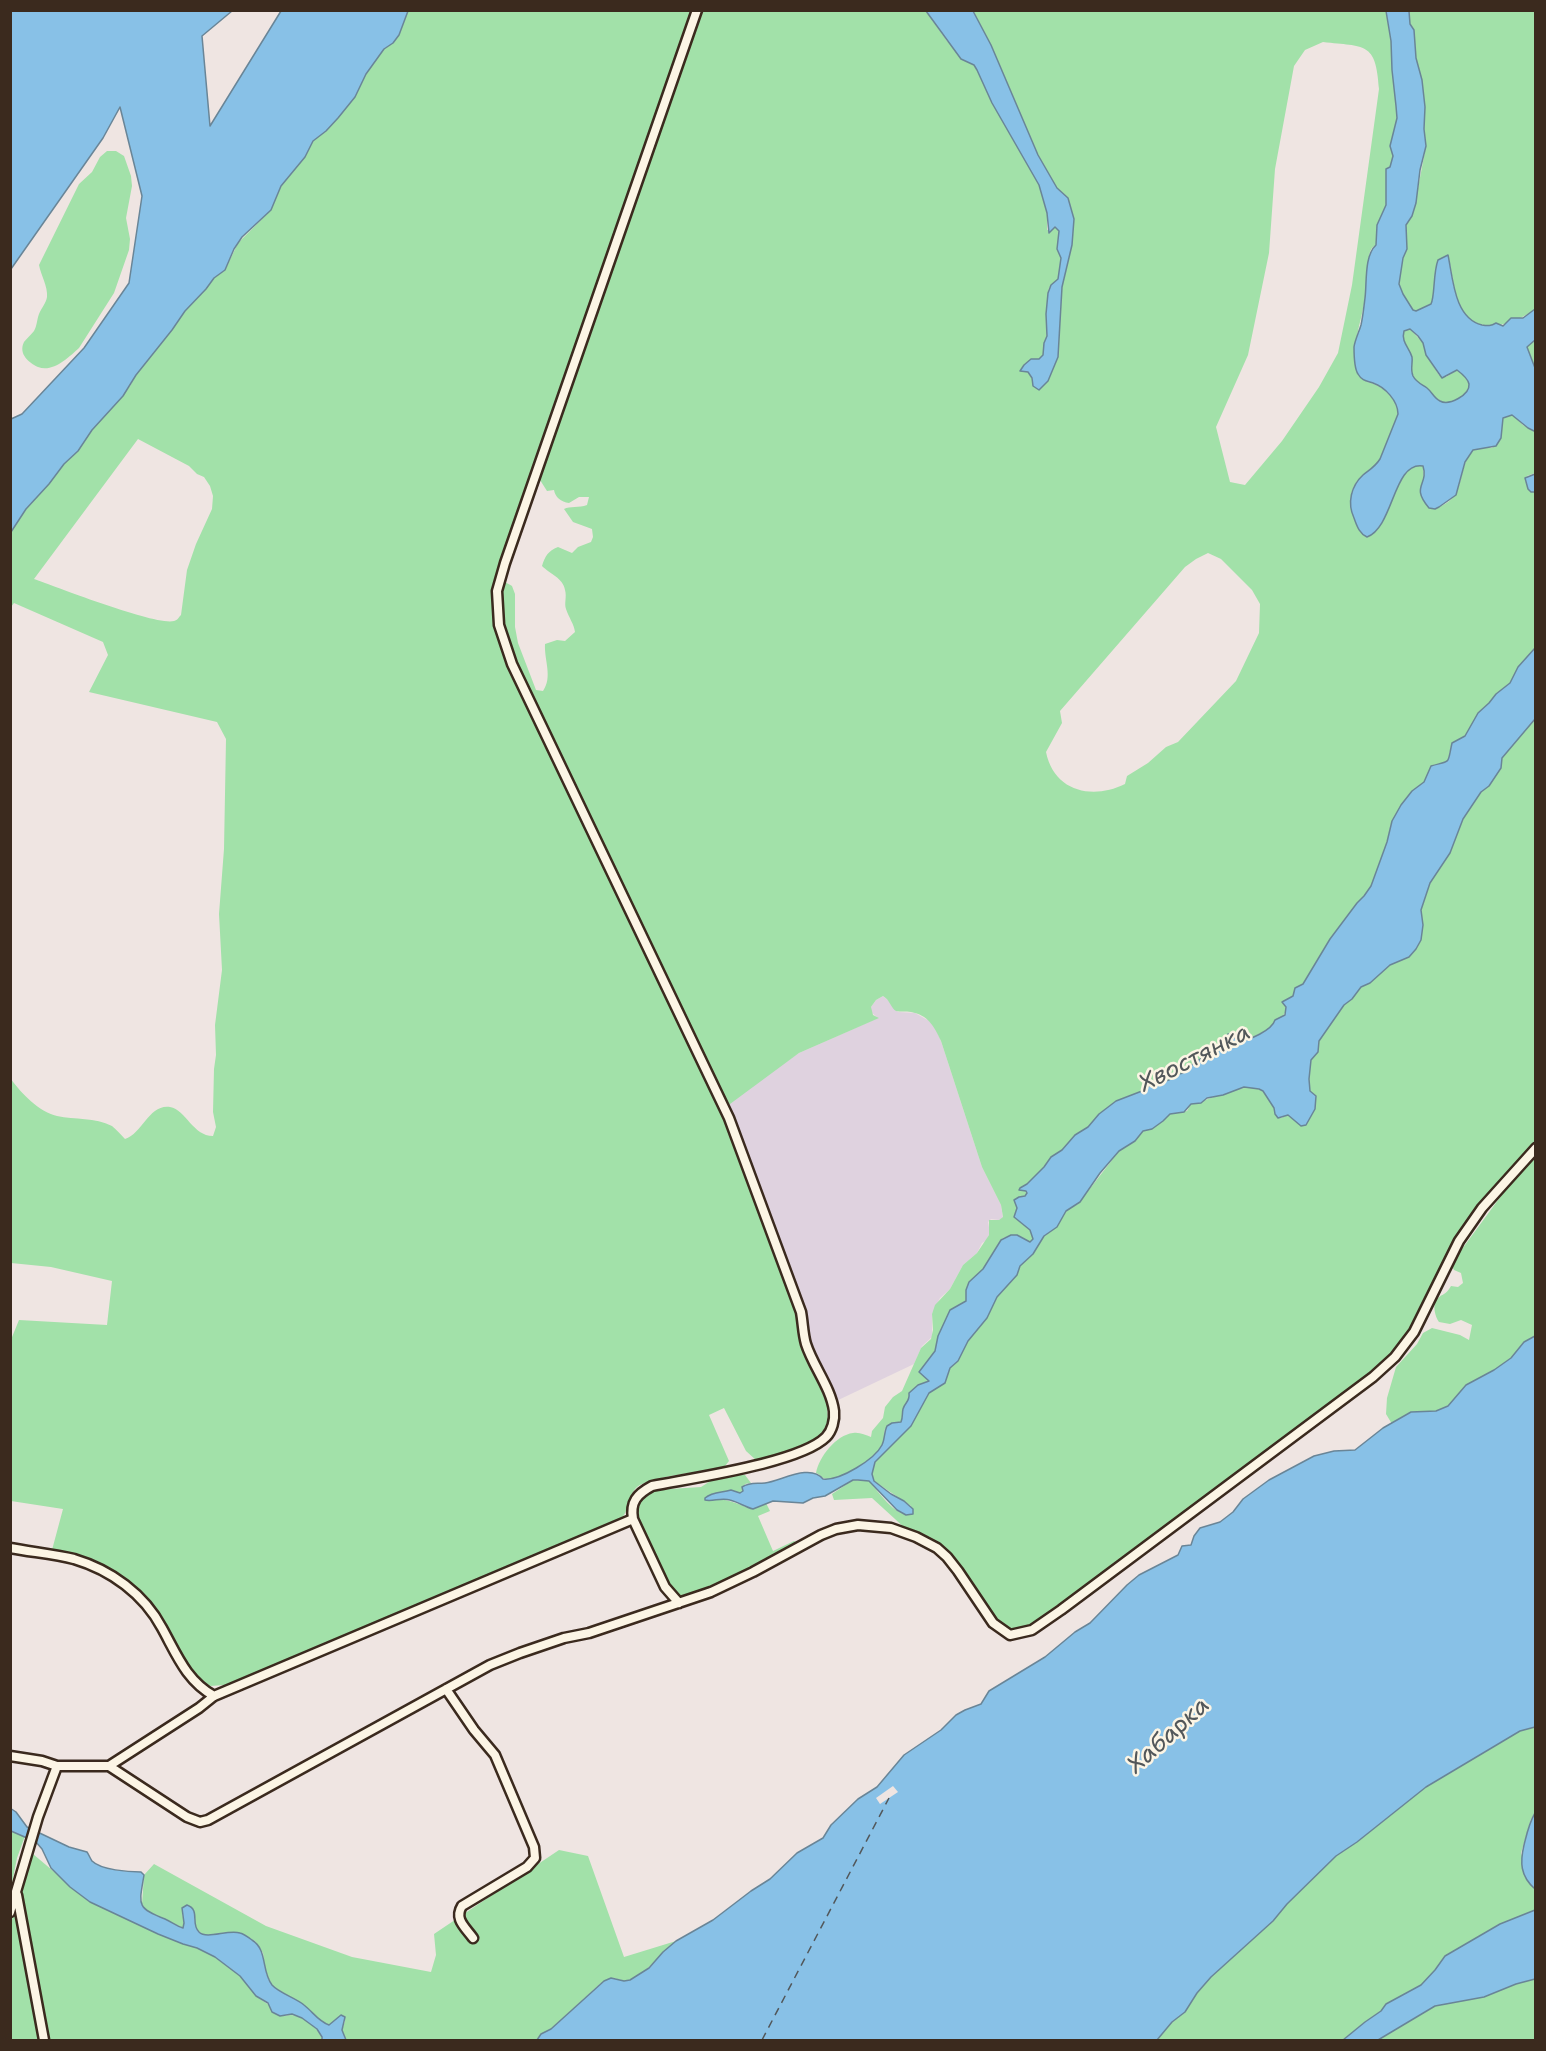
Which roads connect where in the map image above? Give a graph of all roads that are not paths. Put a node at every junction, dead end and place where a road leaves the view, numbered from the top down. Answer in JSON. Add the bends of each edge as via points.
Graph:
{"nodes":[{"id":1,"x":697,"y":10,"type":"edge"},
{"id":2,"x":1536,"y":1148,"type":"edge"},
{"id":3,"x":633,"y":1519,"type":"junction"},
{"id":4,"x":10,"y":1548,"type":"edge"},
{"id":5,"x":678,"y":1604,"type":"junction"},
{"id":6,"x":447,"y":1689,"type":"junction"},
{"id":7,"x":214,"y":1696,"type":"junction"},
{"id":8,"x":10,"y":1756,"type":"edge"},
{"id":9,"x":57,"y":1766,"type":"junction"},
{"id":10,"x":109,"y":1766,"type":"junction"},
{"id":11,"x":17,"y":1891,"type":"junction"},
{"id":12,"x":10,"y":1912,"type":"edge"},
{"id":13,"x":473,"y":1938,"type":"dead end"},
{"id":14,"x":44,"y":2040,"type":"edge"}],
"edges":[{"from":1,"to":3,"type":"street","via":[[505,563],[497,591],[499,625],[512,664],[729,1118],[801,1312],[806,1343],[834,1412],[825,1438],[794,1454],[652,1486],[636,1498],[631,1510]]},
{"from":2,"to":5,"type":"street","via":[[1482,1208],[1459,1241],[1414,1332],[1395,1357],[1032,1630],[1010,1635],[993,1623],[958,1571],[937,1548],[899,1531],[873,1525],[836,1529],[821,1535],[711,1592]]},
{"from":3,"to":5,"type":"street","via":[[665,1587]]},
{"from":3,"to":7,"type":"street"},
{"from":4,"to":7,"type":"street","via":[[73,1559],[129,1587],[154,1615],[182,1665],[198,1685]]},
{"from":5,"to":6,"type":"street","via":[[520,1653]]},
{"from":6,"to":10,"type":"street","via":[[200,1822]]},
{"from":6,"to":13,"type":"street","via":[[495,1755],[534,1847],[535,1858],[527,1867],[462,1906],[460,1921]]},
{"from":7,"to":10,"type":"street"},
{"from":8,"to":9,"type":"street"},
{"from":9,"to":10,"type":"street"},
{"from":9,"to":11,"type":"street"},
{"from":11,"to":12,"type":"street"},
{"from":11,"to":14,"type":"street"}]}
